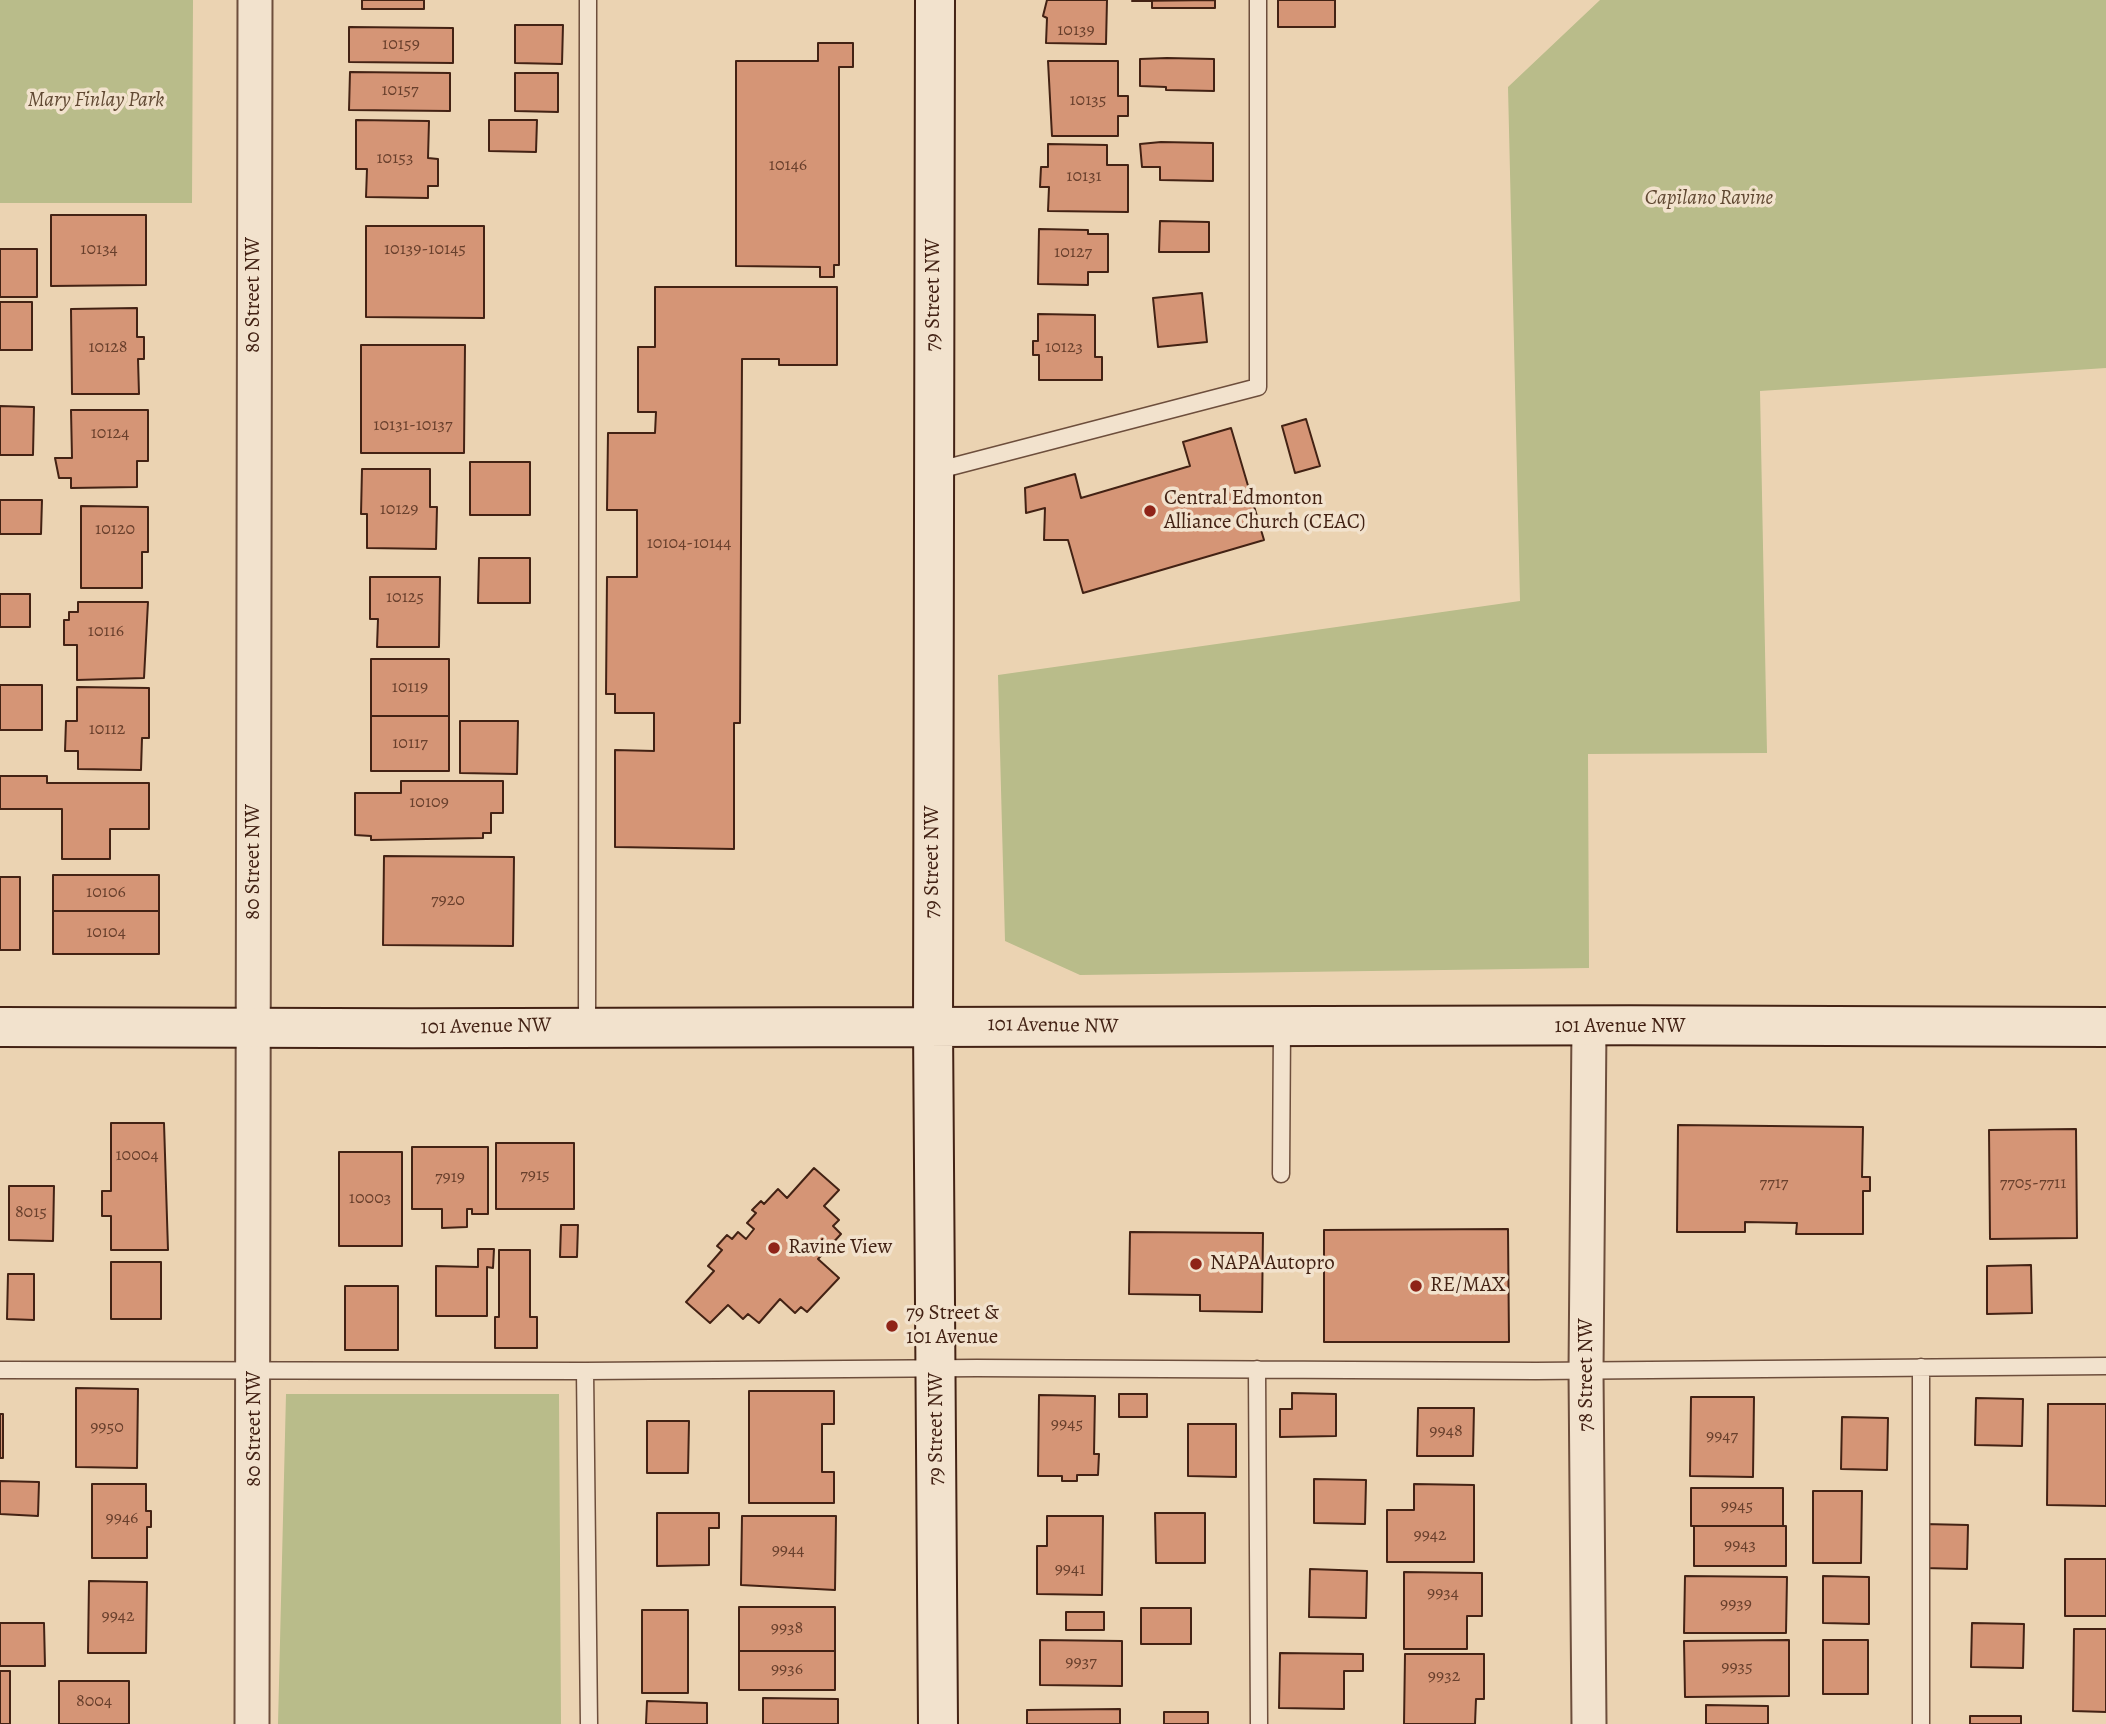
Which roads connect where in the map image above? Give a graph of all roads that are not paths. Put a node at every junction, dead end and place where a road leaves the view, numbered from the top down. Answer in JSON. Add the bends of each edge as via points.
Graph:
{"nodes":[{"id":1,"x":255,"y":0,"type":"edge"},
{"id":2,"x":588,"y":0,"type":"edge"},
{"id":3,"x":935,"y":0,"type":"edge"},
{"id":4,"x":1258,"y":0,"type":"edge"},
{"id":5,"x":935,"y":471,"type":"junction"},
{"id":6,"x":933,"y":1025,"type":"junction"},
{"id":7,"x":587,"y":1026,"type":"junction"},
{"id":8,"x":0,"y":1027,"type":"edge"},
{"id":9,"x":1589,"y":1027,"type":"junction"},
{"id":10,"x":2106,"y":1027,"type":"edge"},
{"id":11,"x":1282,"y":1028,"type":"junction"},
{"id":12,"x":254,"y":1029,"type":"junction"},
{"id":13,"x":1280,"y":1174,"type":"dead end"},
{"id":14,"x":2106,"y":1366,"type":"edge"},
{"id":15,"x":1921,"y":1367,"type":"junction"},
{"id":16,"x":937,"y":1368,"type":"junction"},
{"id":17,"x":1257,"y":1369,"type":"junction"},
{"id":18,"x":0,"y":1370,"type":"edge"},
{"id":19,"x":255,"y":1371,"type":"junction"},
{"id":20,"x":585,"y":1371,"type":"junction"},
{"id":21,"x":1586,"y":1371,"type":"junction"},
{"id":22,"x":252,"y":1724,"type":"edge"},
{"id":23,"x":589,"y":1724,"type":"edge"},
{"id":24,"x":939,"y":1724,"type":"edge"},
{"id":25,"x":1259,"y":1724,"type":"edge"},
{"id":26,"x":1589,"y":1724,"type":"edge"},
{"id":27,"x":1921,"y":1724,"type":"edge"}],
"edges":[{"from":1,"to":12,"type":"street","name":"80 Street NW"},
{"from":2,"to":7,"type":"lane"},
{"from":3,"to":5,"type":"street","name":"79 Street NW"},
{"from":4,"to":5,"type":"lane","via":[[1258,387]]},
{"from":5,"to":6,"type":"street","name":"79 Street NW"},
{"from":6,"to":7,"type":"street","name":"101 Avenue NW"},
{"from":6,"to":11,"type":"street","name":"101 Avenue NW"},
{"from":6,"to":16,"type":"street","name":"79 Street NW"},
{"from":7,"to":12,"type":"street","name":"101 Avenue NW"},
{"from":8,"to":12,"type":"street","name":"101 Avenue NW"},
{"from":9,"to":10,"type":"street","name":"101 Avenue NW"},
{"from":9,"to":11,"type":"street","name":"101 Avenue NW"},
{"from":9,"to":21,"type":"street","name":"78 Street NW"},
{"from":11,"to":13,"type":"lane"},
{"from":12,"to":19,"type":"street","name":"80 Street NW"},
{"from":14,"to":15,"type":"lane"},
{"from":15,"to":21,"type":"lane"},
{"from":15,"to":27,"type":"lane"},
{"from":16,"to":17,"type":"lane"},
{"from":16,"to":20,"type":"lane"},
{"from":16,"to":24,"type":"street","name":"79 Street NW"},
{"from":17,"to":21,"type":"lane"},
{"from":17,"to":25,"type":"lane"},
{"from":18,"to":19,"type":"lane"},
{"from":19,"to":20,"type":"lane"},
{"from":19,"to":22,"type":"street","name":"80 Street NW"},
{"from":20,"to":23,"type":"lane"},
{"from":21,"to":26,"type":"street","name":"78 Street NW"}]}
